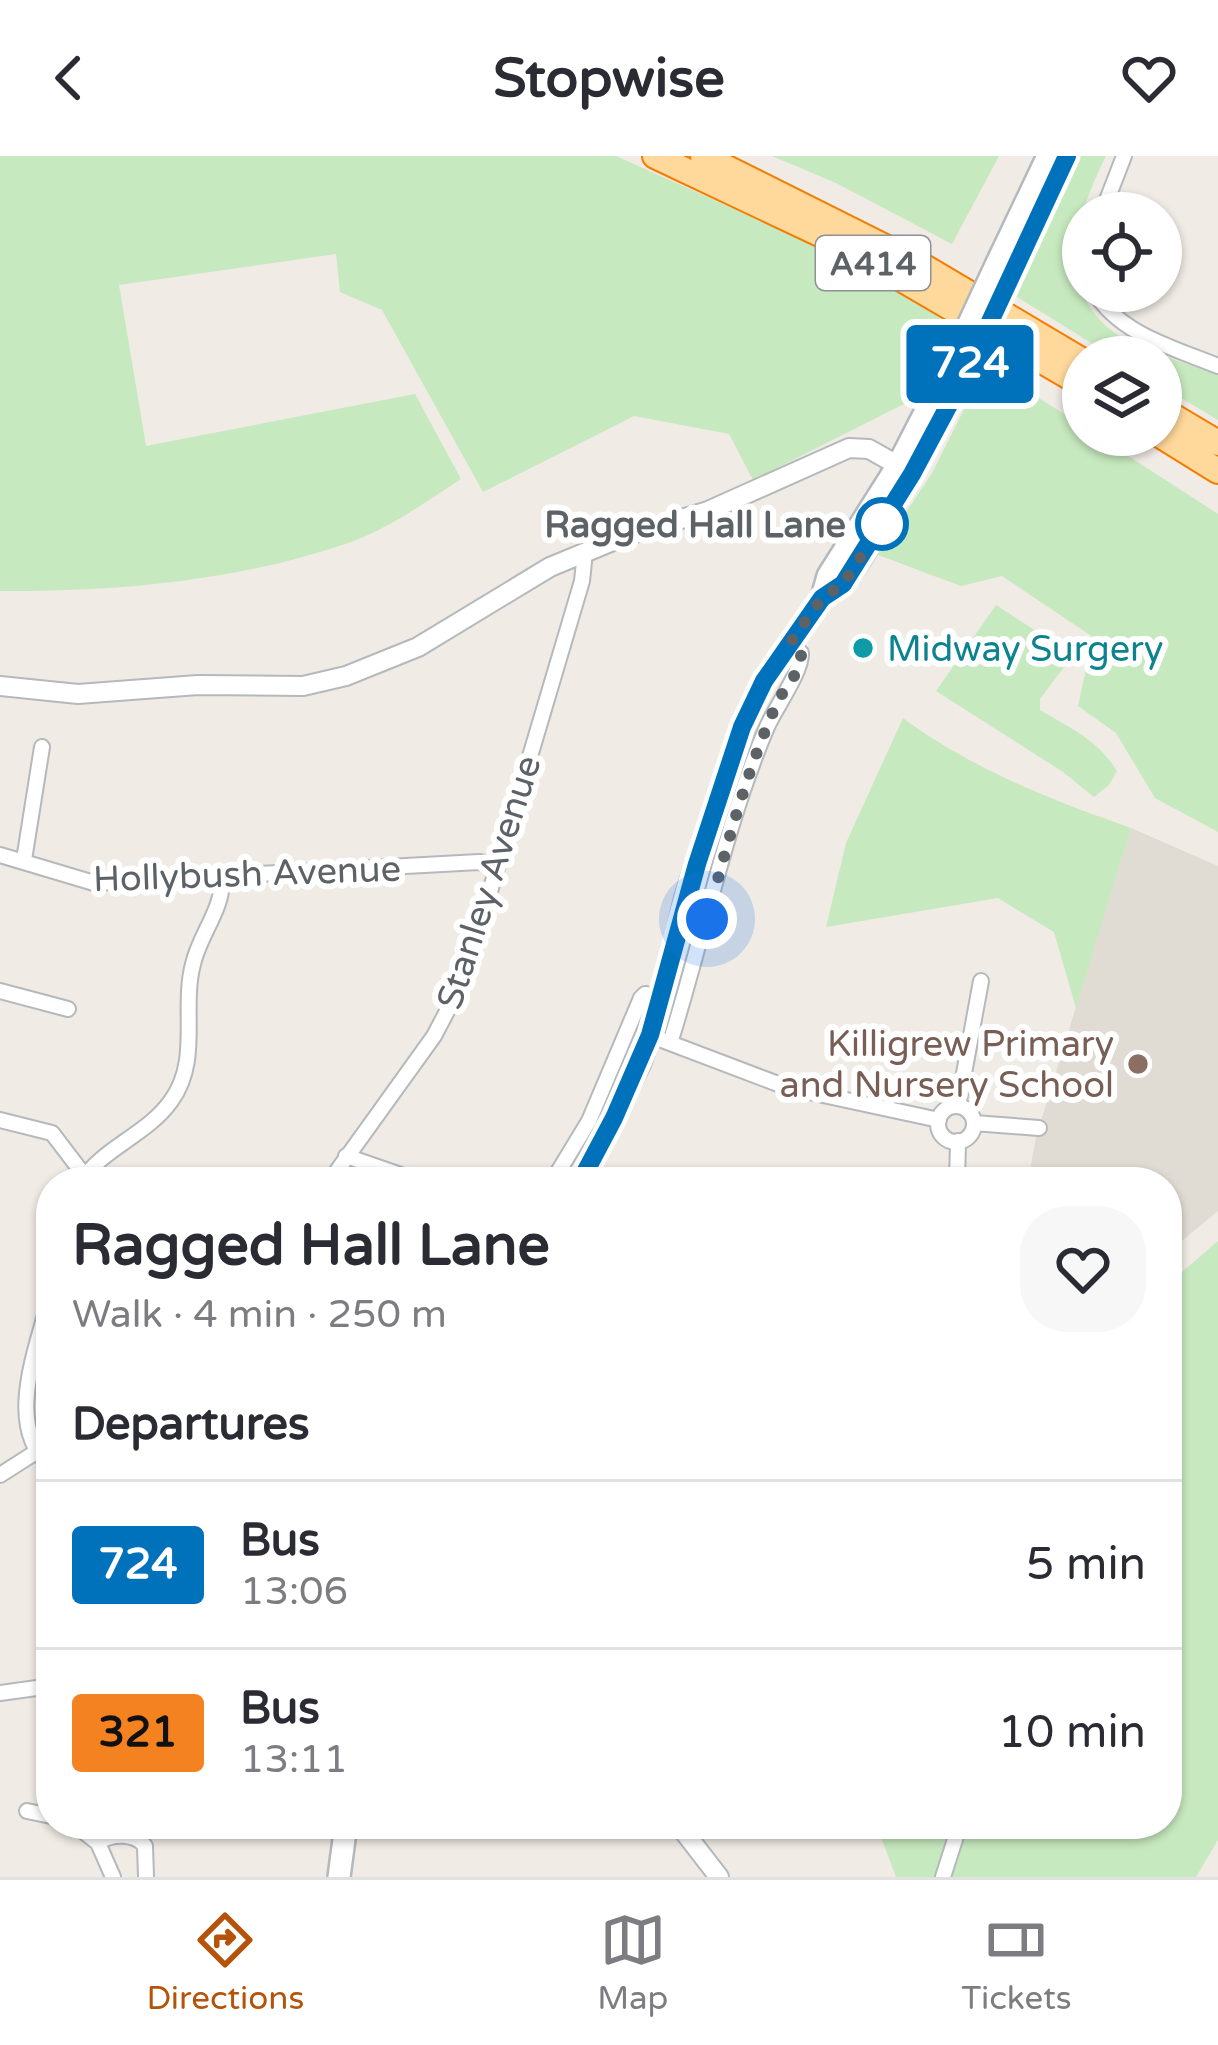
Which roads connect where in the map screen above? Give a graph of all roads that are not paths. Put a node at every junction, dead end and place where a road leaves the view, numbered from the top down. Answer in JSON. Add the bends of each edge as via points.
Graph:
{"nodes":[{"id":1,"x":655,"y":156,"type":"edge"},
{"id":2,"x":703,"y":156,"type":"edge"},
{"id":3,"x":1048,"y":156,"type":"edge"},
{"id":4,"x":1067,"y":156,"type":"edge"},
{"id":5,"x":1124,"y":156,"type":"edge"},
{"id":6,"x":1110,"y":192,"type":"edge"},
{"id":7,"x":1005,"y":267,"type":"junction"},
{"id":8,"x":1108,"y":312,"type":"edge"},
{"id":9,"x":1062,"y":349,"type":"edge"},
{"id":10,"x":1218,"y":366,"type":"edge"},
{"id":11,"x":1062,"y":374,"type":"edge"},
{"id":12,"x":1182,"y":422,"type":"edge"},
{"id":13,"x":1218,"y":443,"type":"edge"},
{"id":14,"x":1182,"y":449,"type":"edge"},
{"id":15,"x":905,"y":470,"type":"junction"},
{"id":16,"x":1218,"y":471,"type":"edge"},
{"id":17,"x":585,"y":552,"type":"junction"},
{"id":18,"x":790,"y":643,"type":"junction"},
{"id":19,"x":0,"y":686,"type":"edge"},
{"id":20,"x":42,"y":747,"type":"dead end"},
{"id":21,"x":0,"y":855,"type":"edge"},
{"id":22,"x":24,"y":860,"type":"junction"},
{"id":23,"x":498,"y":865,"type":"junction"},
{"id":24,"x":222,"y":876,"type":"junction"},
{"id":25,"x":981,"y":981,"type":"dead end"},
{"id":26,"x":0,"y":991,"type":"edge"},
{"id":27,"x":663,"y":997,"type":"junction"},
{"id":28,"x":68,"y":1009,"type":"dead end"},
{"id":29,"x":660,"y":1039,"type":"junction"},
{"id":30,"x":958,"y":1106,"type":"junction"},
{"id":31,"x":0,"y":1120,"type":"edge"},
{"id":32,"x":939,"y":1120,"type":"junction"},
{"id":33,"x":974,"y":1123,"type":"junction"},
{"id":34,"x":1039,"y":1128,"type":"dead end"},
{"id":35,"x":958,"y":1142,"type":"junction"},
{"id":36,"x":346,"y":1156,"type":"junction"},
{"id":37,"x":74,"y":1167,"type":"edge"},
{"id":38,"x":97,"y":1167,"type":"edge"},
{"id":39,"x":338,"y":1167,"type":"edge"},
{"id":40,"x":378,"y":1167,"type":"edge"},
{"id":41,"x":560,"y":1167,"type":"edge"},
{"id":42,"x":588,"y":1167,"type":"edge"},
{"id":43,"x":957,"y":1167,"type":"edge"},
{"id":44,"x":36,"y":1359,"type":"edge"},
{"id":45,"x":36,"y":1452,"type":"joint"},
{"id":46,"x":0,"y":1475,"type":"edge"},
{"id":47,"x":36,"y":1688,"type":"edge"},
{"id":48,"x":0,"y":1693,"type":"edge"},
{"id":49,"x":28,"y":1811,"type":"dead end"},
{"id":50,"x":36,"y":1813,"type":"edge"},
{"id":51,"x":93,"y":1839,"type":"edge"},
{"id":52,"x":107,"y":1839,"type":"edge"},
{"id":53,"x":140,"y":1839,"type":"edge"},
{"id":54,"x":344,"y":1839,"type":"edge"},
{"id":55,"x":690,"y":1839,"type":"edge"},
{"id":56,"x":954,"y":1839,"type":"edge"},
{"id":57,"x":98,"y":1843,"type":"junction"},
{"id":58,"x":113,"y":1877,"type":"edge"},
{"id":59,"x":146,"y":1877,"type":"edge"},
{"id":60,"x":339,"y":1877,"type":"edge"},
{"id":61,"x":719,"y":1877,"type":"edge"},
{"id":62,"x":943,"y":1877,"type":"edge"}],
"edges":[{"from":1,"to":11,"type":"highway","number":"A414","via":[[843,245]]},
{"from":2,"to":9,"type":"highway","number":"A414","via":[[921,265]]},
{"from":3,"to":7,"type":"main road"},
{"from":4,"to":7,"type":"main road"},
{"from":5,"to":6,"type":"street"},
{"from":7,"to":15,"type":"main road","bridge":true},
{"from":8,"to":10,"type":"street"},
{"from":12,"to":13,"type":"highway"},
{"from":14,"to":16,"type":"highway"},
{"from":15,"to":17,"type":"street","via":[[869,449],[849,448],[707,511]]},
{"from":15,"to":18,"type":"main road"},
{"from":17,"to":19,"type":"street","via":[[418,646],[322,682],[78,694]]},
{"from":17,"to":23,"type":"street","name":"Stanley Avenue"},
{"from":18,"to":27,"type":"main road","via":[[742,727]]},
{"from":18,"to":29,"type":"street","via":[[801,653],[800,667],[754,763]]},
{"from":20,"to":22,"type":"street"},
{"from":21,"to":22,"type":"street","name":"Hollybush Avenue"},
{"from":22,"to":24,"type":"street","name":"Hollybush Avenue","via":[[94,883]]},
{"from":23,"to":24,"type":"street","name":"Hollybush Avenue"},
{"from":23,"to":36,"type":"street","name":"Stanley Avenue","via":[[450,1010]]},
{"from":24,"to":38,"type":"street","via":[[220,904],[190,978],[181,1085],[145,1130]]},
{"from":25,"to":30,"type":"street"},
{"from":26,"to":28,"type":"street"},
{"from":27,"to":29,"type":"main road"},
{"from":27,"to":41,"type":"street","via":[[641,998],[589,1121]]},
{"from":29,"to":32,"type":"street","via":[[786,1087]]},
{"from":29,"to":42,"type":"main road"},
{"from":30,"to":32,"type":"street"},
{"from":30,"to":33,"type":"street"},
{"from":31,"to":37,"type":"street","via":[[52,1133]]},
{"from":32,"to":35,"type":"street","via":[[943,1136]]},
{"from":33,"to":34,"type":"street"},
{"from":33,"to":35,"type":"street"},
{"from":35,"to":43,"type":"street"},
{"from":36,"to":39,"type":"street","name":"Stanley Avenue"},
{"from":36,"to":40,"type":"street"},
{"from":44,"to":45,"type":"street","via":[[26,1404]]},
{"from":45,"to":46,"type":"street"},
{"from":47,"to":48,"type":"street"},
{"from":49,"to":50,"type":"street"},
{"from":51,"to":57,"type":"street"},
{"from":52,"to":57,"type":"street"},
{"from":53,"to":59,"type":"street"},
{"from":54,"to":60,"type":"main road"},
{"from":55,"to":61,"type":"street"},
{"from":56,"to":62,"type":"street"},
{"from":57,"to":58,"type":"street"}]}
